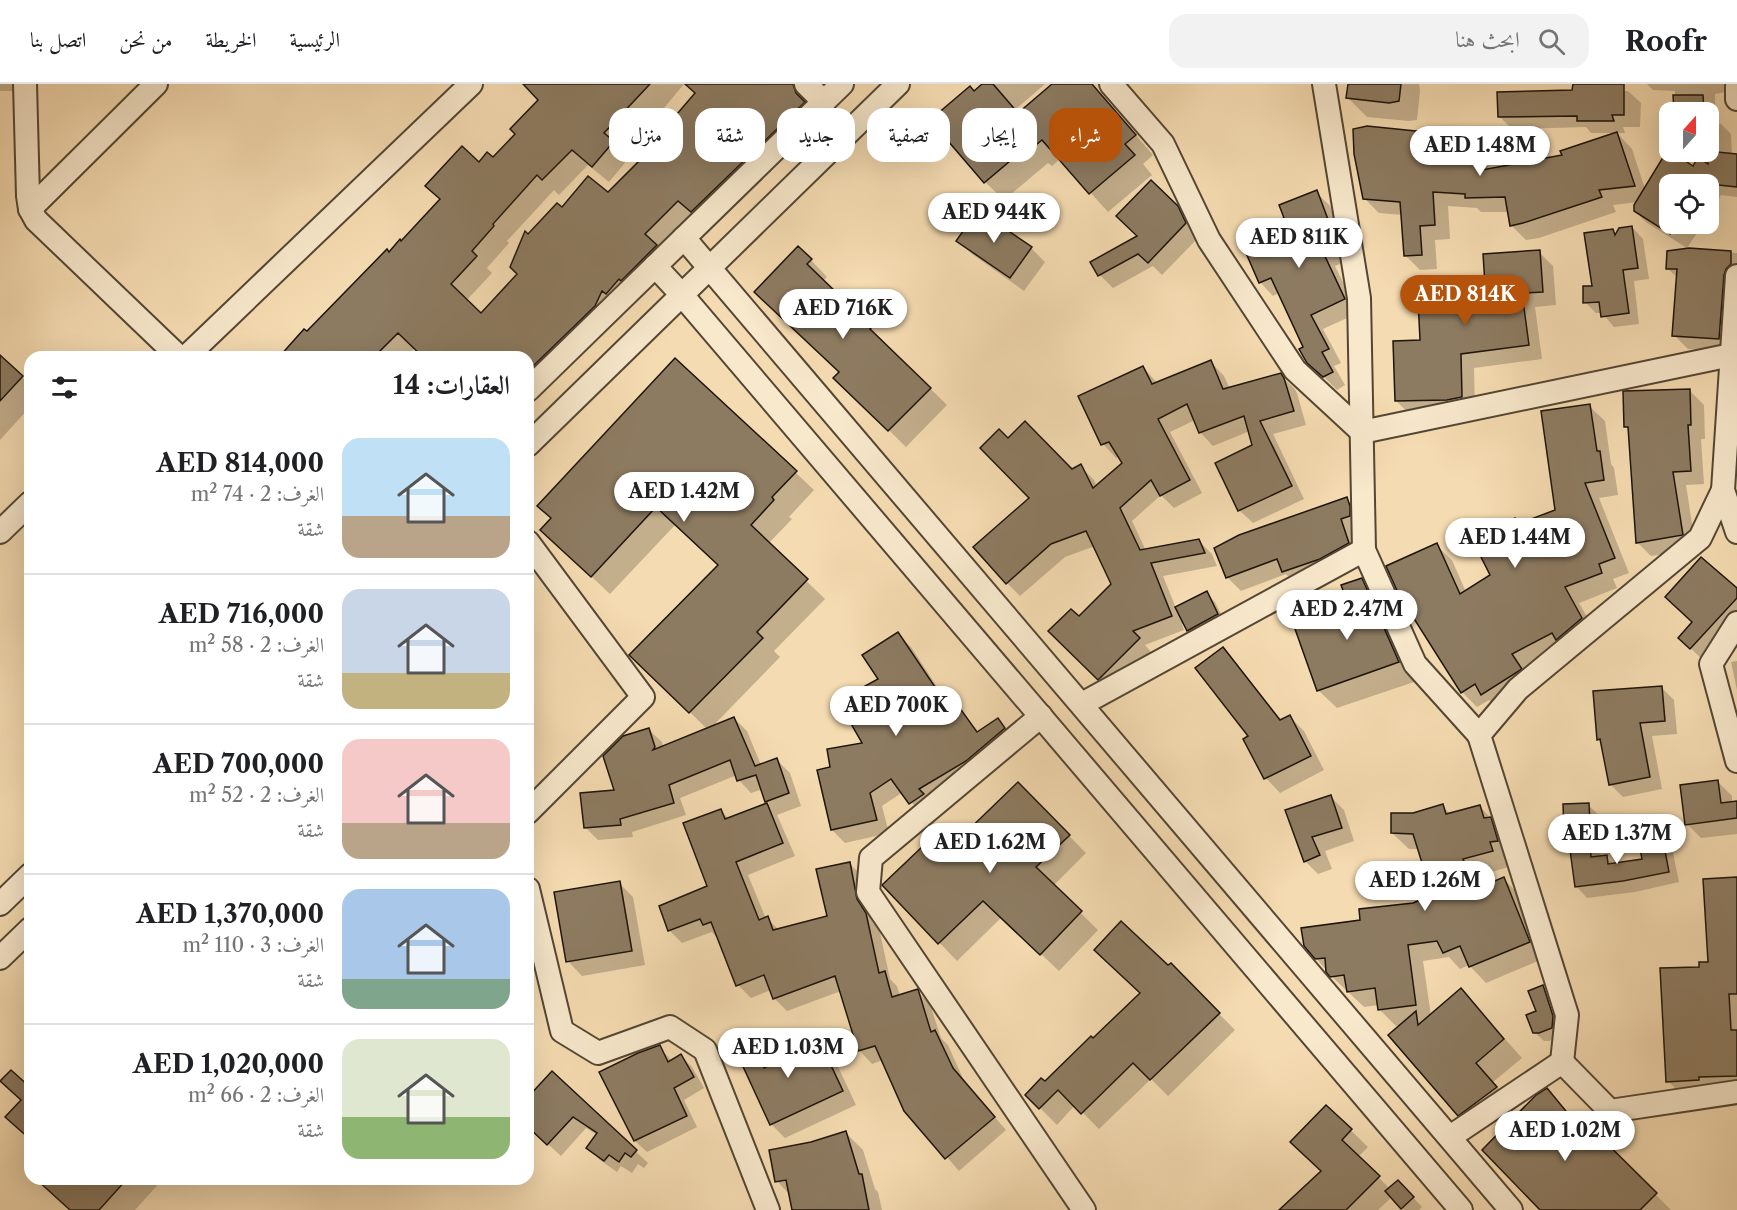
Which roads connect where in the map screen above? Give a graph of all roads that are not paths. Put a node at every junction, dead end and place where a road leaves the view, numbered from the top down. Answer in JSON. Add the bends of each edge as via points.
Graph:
{"nodes":[{"id":1,"x":25,"y":84,"type":"edge"},
{"id":2,"x":156,"y":84,"type":"edge"},
{"id":3,"x":806,"y":84,"type":"edge"},
{"id":4,"x":842,"y":84,"type":"edge"},
{"id":5,"x":898,"y":84,"type":"edge"},
{"id":6,"x":1112,"y":84,"type":"edge"},
{"id":7,"x":1324,"y":84,"type":"edge"},
{"id":8,"x":467,"y":85,"type":"edge"},
{"id":9,"x":1737,"y":87,"type":"edge"},
{"id":10,"x":1737,"y":99,"type":"edge"},
{"id":11,"x":824,"y":102,"type":"junction"},
{"id":12,"x":30,"y":209,"type":"junction"},
{"id":13,"x":684,"y":238,"type":"junction"},
{"id":14,"x":655,"y":266,"type":"junction"},
{"id":15,"x":711,"y":267,"type":"junction"},
{"id":16,"x":1737,"y":276,"type":"edge"},
{"id":17,"x":682,"y":295,"type":"junction"},
{"id":18,"x":173,"y":351,"type":"edge"},
{"id":19,"x":192,"y":351,"type":"edge"},
{"id":20,"x":1731,"y":355,"type":"junction"},
{"id":21,"x":534,"y":384,"type":"edge"},
{"id":22,"x":1362,"y":432,"type":"junction"},
{"id":23,"x":534,"y":439,"type":"edge"},
{"id":24,"x":1723,"y":490,"type":"junction"},
{"id":25,"x":24,"y":509,"type":"edge"},
{"id":26,"x":0,"y":532,"type":"edge"},
{"id":27,"x":1737,"y":532,"type":"edge"},
{"id":28,"x":534,"y":550,"type":"edge"},
{"id":29,"x":1364,"y":550,"type":"junction"},
{"id":30,"x":1737,"y":623,"type":"edge"},
{"id":31,"x":1082,"y":704,"type":"junction"},
{"id":32,"x":1041,"y":716,"type":"junction"},
{"id":33,"x":1479,"y":735,"type":"junction"},
{"id":34,"x":1737,"y":761,"type":"edge"},
{"id":35,"x":534,"y":806,"type":"edge"},
{"id":36,"x":24,"y":881,"type":"edge"},
{"id":37,"x":0,"y":904,"type":"edge"},
{"id":38,"x":534,"y":914,"type":"edge"},
{"id":39,"x":24,"y":935,"type":"edge"},
{"id":40,"x":0,"y":958,"type":"edge"},
{"id":41,"x":1562,"y":1062,"type":"junction"},
{"id":42,"x":1737,"y":1092,"type":"edge"},
{"id":43,"x":1450,"y":1137,"type":"junction"},
{"id":44,"x":768,"y":1210,"type":"edge"},
{"id":45,"x":1084,"y":1210,"type":"edge"},
{"id":46,"x":1461,"y":1210,"type":"edge"},
{"id":47,"x":1511,"y":1210,"type":"edge"}],
"edges":[{"from":1,"to":12,"type":"street"},
{"from":2,"to":12,"type":"street"},
{"from":3,"to":11,"type":"street"},
{"from":4,"to":11,"type":"street"},
{"from":5,"to":15,"type":"street"},
{"from":6,"to":22,"type":"street","via":[[1163,144],[1209,240],[1294,370]]},
{"from":7,"to":22,"type":"street","via":[[1359,298]]},
{"from":8,"to":19,"type":"street"},
{"from":9,"to":10,"type":"street"},
{"from":11,"to":13,"type":"street"},
{"from":12,"to":18,"type":"street","via":[[36,220]]},
{"from":13,"to":14,"type":"street"},
{"from":13,"to":15,"type":"street"},
{"from":14,"to":17,"type":"street"},
{"from":14,"to":21,"type":"street"},
{"from":15,"to":17,"type":"street"},
{"from":15,"to":31,"type":"street"},
{"from":16,"to":20,"type":"street"},
{"from":17,"to":23,"type":"street"},
{"from":17,"to":32,"type":"street"},
{"from":20,"to":22,"type":"street"},
{"from":20,"to":24,"type":"street"},
{"from":22,"to":29,"type":"street"},
{"from":24,"to":27,"type":"street"},
{"from":24,"to":33,"type":"street","via":[[1700,538],[1518,689]]},
{"from":25,"to":26,"type":"street"},
{"from":28,"to":35,"type":"street","via":[[643,697]]},
{"from":29,"to":31,"type":"street"},
{"from":29,"to":33,"type":"street","via":[[1415,664]]},
{"from":30,"to":34,"type":"street","via":[[1711,664]]},
{"from":31,"to":43,"type":"street"},
{"from":32,"to":45,"type":"street","via":[[871,858],[868,892]]},
{"from":32,"to":46,"type":"street"},
{"from":33,"to":41,"type":"street","via":[[1567,1015]]},
{"from":36,"to":37,"type":"street"},
{"from":38,"to":44,"type":"street","via":[[562,1031],[598,1053],[670,1027],[705,1050]]},
{"from":39,"to":40,"type":"street"},
{"from":41,"to":42,"type":"street","via":[[1610,1111]]},
{"from":41,"to":43,"type":"street"},
{"from":43,"to":47,"type":"street"}]}
